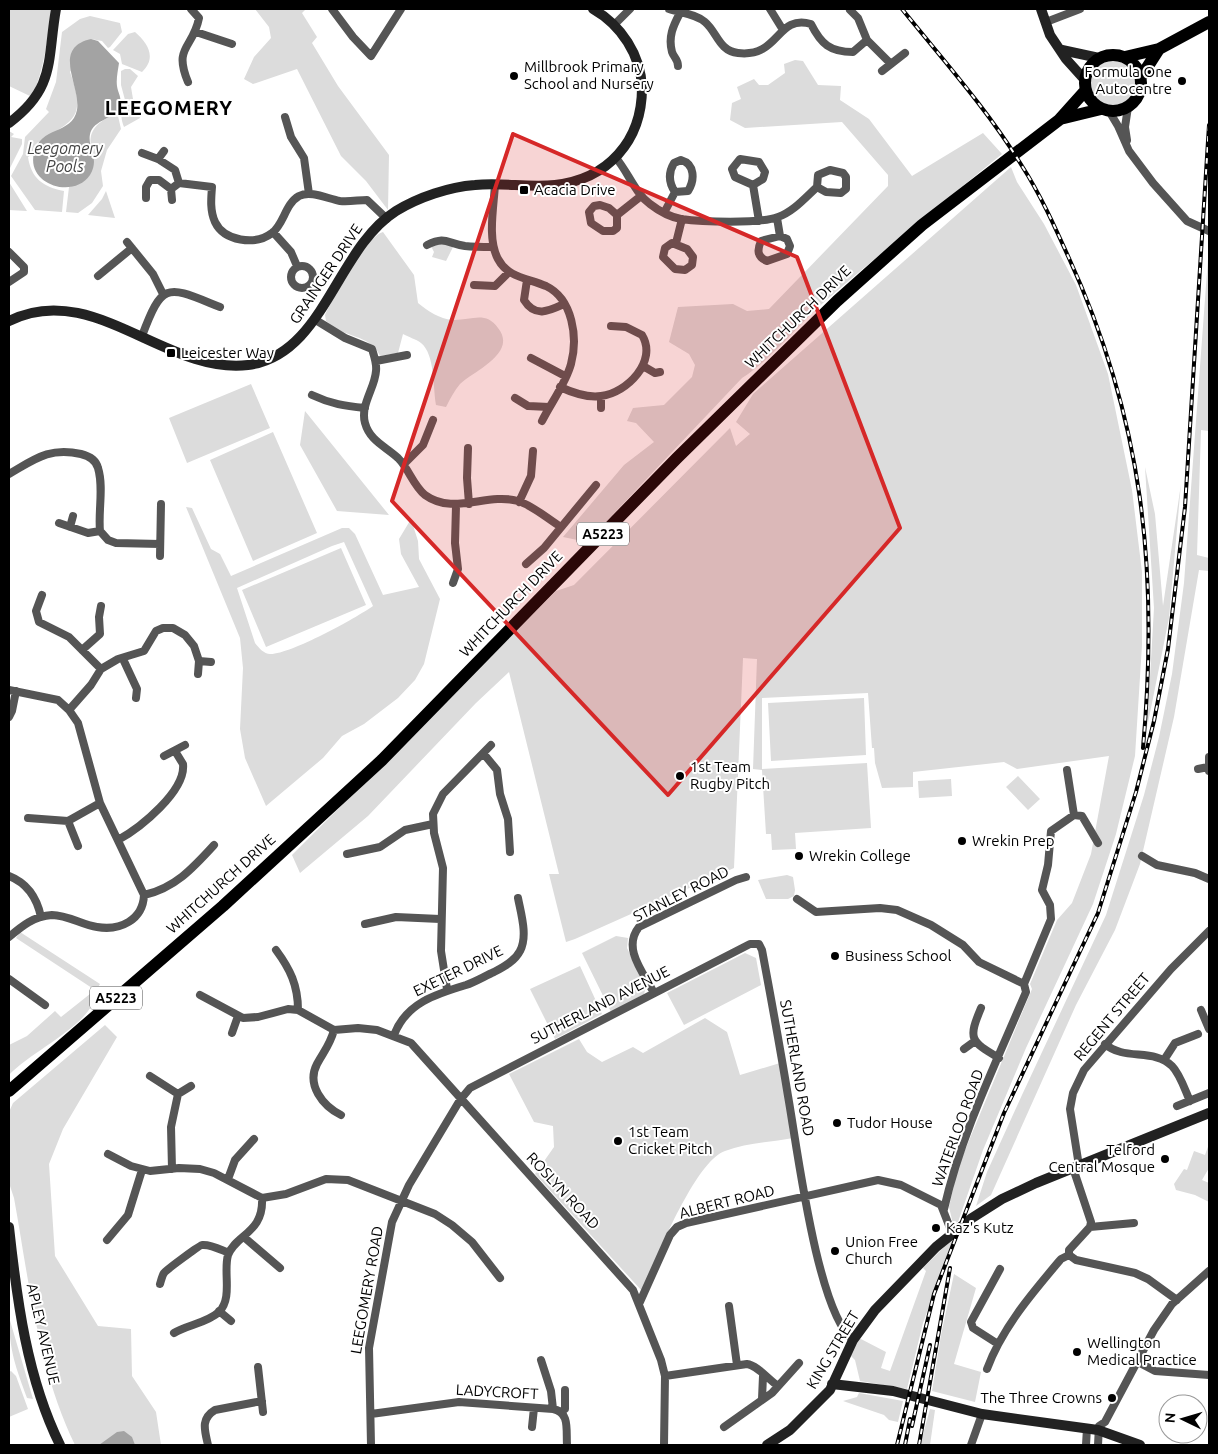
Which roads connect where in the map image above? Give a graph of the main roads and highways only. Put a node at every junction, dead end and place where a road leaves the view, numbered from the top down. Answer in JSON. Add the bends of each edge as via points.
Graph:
{"nodes":[{"id":1,"x":1209,"y":22,"type":"edge"},
{"id":2,"x":1159,"y":49,"type":"junction"},
{"id":3,"x":1125,"y":57,"type":"junction"},
{"id":4,"x":1141,"y":76,"type":"junction"},
{"id":5,"x":1085,"y":85,"type":"junction"},
{"id":6,"x":1105,"y":110,"type":"junction"},
{"id":7,"x":1059,"y":120,"type":"junction"},
{"id":8,"x":9,"y":1091,"type":"edge"}],
"edges":[{"from":1,"to":2,"type":"main road"},
{"from":2,"to":3,"type":"main road"},
{"from":2,"to":4,"type":"main road"},
{"from":3,"to":4,"type":"main road","via":[[1138,68]]},
{"from":3,"to":5,"type":"main road","via":[[1107,55],[1099,58],[1092,63]]},
{"from":4,"to":6,"type":"main road","via":[[1141,89],[1136,100],[1119,111]]},
{"from":5,"to":6,"type":"main road","via":[[1091,101]]},
{"from":5,"to":7,"type":"main road","name":"WHITCHURCH DRIVE","number":"A5223"},
{"from":6,"to":7,"type":"main road","name":"WHITCHURCH DRIVE","number":"A5223"},
{"from":7,"to":8,"type":"main road","name":"WHITCHURCH DRIVE","number":"A5223","via":[[922,225],[837,301],[677,458],[382,760],[222,906]]}]}
